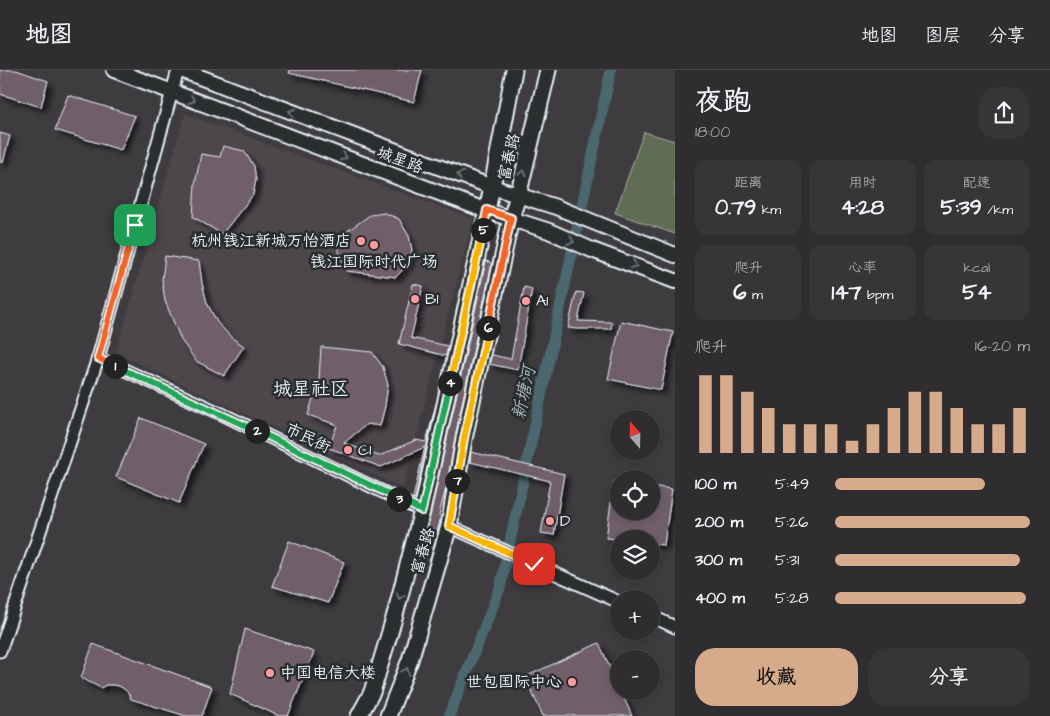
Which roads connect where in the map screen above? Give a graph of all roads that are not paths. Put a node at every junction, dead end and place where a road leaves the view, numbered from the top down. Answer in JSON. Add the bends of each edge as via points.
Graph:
{"nodes":[{"id":1,"x":114,"y":70,"type":"edge"},
{"id":2,"x":180,"y":70,"type":"edge"},
{"id":3,"x":514,"y":70,"type":"edge"},
{"id":4,"x":548,"y":70,"type":"edge"},
{"id":5,"x":172,"y":92,"type":"junction"},
{"id":6,"x":492,"y":187,"type":"junction"},
{"id":7,"x":518,"y":196,"type":"junction"},
{"id":8,"x":487,"y":210,"type":"junction"},
{"id":9,"x":511,"y":218,"type":"junction"},
{"id":10,"x":675,"y":255,"type":"edge"},
{"id":11,"x":675,"y":281,"type":"edge"},
{"id":12,"x":98,"y":358,"type":"junction"},
{"id":13,"x":422,"y":511,"type":"junction"},
{"id":14,"x":449,"y":526,"type":"junction"},
{"id":15,"x":610,"y":598,"type":"edge"},
{"id":16,"x":660,"y":620,"type":"edge"},
{"id":17,"x":675,"y":627,"type":"edge"},
{"id":18,"x":0,"y":651,"type":"edge"},
{"id":19,"x":359,"y":716,"type":"edge"},
{"id":20,"x":388,"y":716,"type":"edge"}],
"edges":[{"from":1,"to":5,"type":"street","name":"城星路"},
{"from":2,"to":5,"type":"street"},
{"from":6,"to":2,"type":"street","name":"城星路","one_way":true},
{"from":3,"to":6,"type":"main road","name":"富春路"},
{"from":7,"to":4,"type":"main road","name":"富春路","one_way":true},
{"from":5,"to":8,"type":"street","name":"城星路","one_way":true},
{"from":5,"to":12,"type":"street"},
{"from":6,"to":7,"type":"street","name":"城星路"},
{"from":6,"to":8,"type":"main road","name":"富春路"},
{"from":7,"to":9,"type":"main road","name":"富春路"},
{"from":7,"to":10,"type":"street","name":"城星路","via":[[556,207]]},
{"from":8,"to":9,"type":"street","name":"城星路"},
{"from":8,"to":13,"type":"main road","name":"富春路"},
{"from":9,"to":11,"type":"street","name":"城星路","one_way":true},
{"from":9,"to":14,"type":"main road","name":"富春路"},
{"from":12,"to":13,"type":"street","name":"市民街"},
{"from":12,"to":18,"type":"street"},
{"from":13,"to":19,"type":"main road","name":"富春路","one_way":true,"via":[[372,692]]},
{"from":14,"to":15,"type":"street"},
{"from":20,"to":14,"type":"main road","name":"富春路","one_way":true,"via":[[410,660]]},
{"from":16,"to":17,"type":"street"}]}
